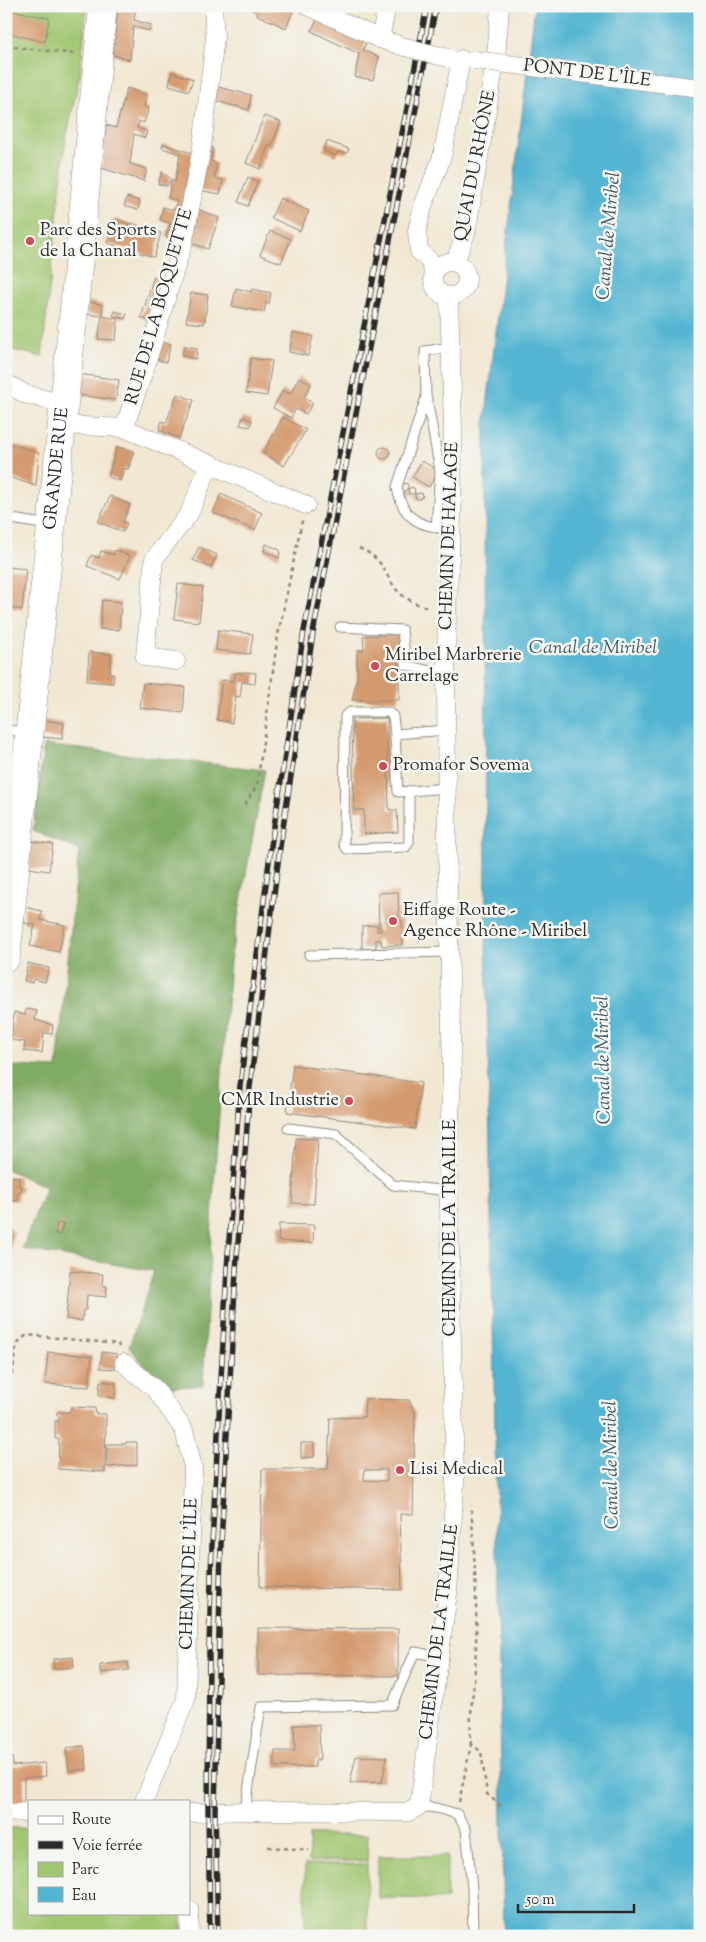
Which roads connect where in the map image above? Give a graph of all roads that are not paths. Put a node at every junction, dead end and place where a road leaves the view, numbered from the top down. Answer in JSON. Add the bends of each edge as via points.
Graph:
{"nodes":[{"id":1,"x":103,"y":6,"type":"edge"},
{"id":2,"x":213,"y":6,"type":"edge"},
{"id":3,"x":308,"y":6,"type":"edge"},
{"id":4,"x":387,"y":6,"type":"edge"},
{"id":5,"x":500,"y":6,"type":"edge"},
{"id":6,"x":380,"y":39,"type":"junction"},
{"id":7,"x":461,"y":59,"type":"junction"},
{"id":8,"x":700,"y":88,"type":"edge"},
{"id":9,"x":455,"y":262,"type":"junction"},
{"id":10,"x":434,"y":272,"type":"junction"},
{"id":11,"x":449,"y":296,"type":"junction"},
{"id":12,"x":451,"y":348,"type":"junction"},
{"id":13,"x":6,"y":384,"type":"edge"},
{"id":14,"x":426,"y":397,"type":"junction"},
{"id":15,"x":62,"y":414,"type":"junction"},
{"id":16,"x":124,"y":428,"type":"junction"},
{"id":17,"x":210,"y":463,"type":"junction"},
{"id":18,"x":306,"y":505,"type":"road end"},
{"id":19,"x":6,"y":518,"type":"edge"},
{"id":20,"x":51,"y":525,"type":"junction"},
{"id":21,"x":444,"y":528,"type":"junction"},
{"id":22,"x":340,"y":627,"type":"dead end"},
{"id":23,"x":176,"y":661,"type":"dead end"},
{"id":24,"x":446,"y":675,"type":"junction"},
{"id":25,"x":447,"y":730,"type":"junction"},
{"id":26,"x":18,"y":731,"type":"edge"},
{"id":27,"x":395,"y":734,"type":"junction"},
{"id":28,"x":447,"y":788,"type":"junction"},
{"id":29,"x":409,"y":791,"type":"junction"},
{"id":30,"x":7,"y":939,"type":"edge"},
{"id":31,"x":450,"y":952,"type":"junction"},
{"id":32,"x":308,"y":955,"type":"dead end"},
{"id":33,"x":452,"y":1076,"type":"joint"},
{"id":34,"x":288,"y":1128,"type":"dead end"},
{"id":35,"x":449,"y":1191,"type":"junction"},
{"id":36,"x":124,"y":1363,"type":"road end"},
{"id":37,"x":440,"y":1657,"type":"junction"},
{"id":38,"x":144,"y":1800,"type":"edge"},
{"id":39,"x":419,"y":1806,"type":"junction"},
{"id":40,"x":245,"y":1811,"type":"junction"},
{"id":41,"x":28,"y":1812,"type":"edge"},
{"id":42,"x":6,"y":1813,"type":"edge"},
{"id":43,"x":190,"y":1813,"type":"edge"},
{"id":44,"x":189,"y":1914,"type":"edge"},
{"id":45,"x":190,"y":1936,"type":"edge"},
{"id":46,"x":473,"y":1936,"type":"edge"}],
"edges":[{"from":1,"to":15,"type":"main road","name":"GRANDE RUE"},
{"from":2,"to":16,"type":"street","name":"RUE DE LA BOQUETTE","via":[[215,38],[202,147],[184,240]]},
{"from":3,"to":6,"type":"street","name":"PONT DE L'ÎLE"},
{"from":4,"to":6,"type":"street"},
{"from":5,"to":9,"type":"street","name":"QUAI DU RHÔNE","via":[[495,63],[466,233]]},
{"from":6,"to":7,"type":"street","name":"PONT DE L'ÎLE","bridge":true},
{"from":7,"to":8,"type":"street","name":"PONT DE L'ÎLE","bridge":true},
{"from":7,"to":10,"type":"street","name":"QUAI DU RHÔNE","via":[[442,157],[417,231],[419,251]]},
{"from":9,"to":10,"type":"street","via":[[441,264]]},
{"from":9,"to":11,"type":"street","via":[[465,271],[467,281],[462,291]]},
{"from":10,"to":11,"type":"street","via":[[434,288]]},
{"from":11,"to":12,"type":"street","name":"CHEMIN DE HALAGE"},
{"from":12,"to":14,"type":"lane","via":[[425,351]]},
{"from":12,"to":21,"type":"street","name":"CHEMIN DE HALAGE","via":[[453,428]]},
{"from":13,"to":15,"type":"street"},
{"from":14,"to":21,"type":"lane","via":[[440,471]]},
{"from":14,"to":21,"type":"lane","via":[[397,487],[399,502],[422,525]]},
{"from":15,"to":16,"type":"street"},
{"from":15,"to":20,"type":"main road","name":"GRANDE RUE"},
{"from":16,"to":17,"type":"street"},
{"from":17,"to":18,"type":"street"},
{"from":17,"to":23,"type":"street","via":[[188,514],[154,559],[144,657]]},
{"from":19,"to":20,"type":"lane"},
{"from":20,"to":26,"type":"main road","name":"GRANDE RUE"},
{"from":21,"to":24,"type":"street","name":"CHEMIN DE HALAGE"},
{"from":22,"to":24,"type":"lane","via":[[402,630],[405,664]]},
{"from":24,"to":25,"type":"street","name":"CHEMIN DE HALAGE"},
{"from":25,"to":27,"type":"lane"},
{"from":25,"to":28,"type":"street","name":"CHEMIN DE HALAGE"},
{"from":26,"to":30,"type":"main road","name":"GRANDE RUE"},
{"from":27,"to":29,"type":"lane","via":[[398,792]]},
{"from":27,"to":29,"type":"lane","via":[[393,716],[388,712],[350,712],[345,716],[344,844],[347,849],[406,848],[409,842]]},
{"from":28,"to":29,"type":"lane"},
{"from":28,"to":31,"type":"street","name":"CHEMIN DE HALAGE"},
{"from":31,"to":32,"type":"lane"},
{"from":31,"to":33,"type":"street","name":"CHEMIN DE HALAGE"},
{"from":33,"to":35,"type":"street","name":"CHEMIN DE LA TRAILLE"},
{"from":34,"to":35,"type":"lane","via":[[336,1134],[394,1184]]},
{"from":35,"to":37,"type":"street","name":"CHEMIN DE LA TRAILLE","via":[[455,1483]]},
{"from":36,"to":38,"type":"street","name":"CHEMIN DE L'ÎLE","via":[[156,1390],[184,1430],[193,1468],[186,1699]]},
{"from":37,"to":39,"type":"street","name":"CHEMIN DE LA TRAILLE"},
{"from":37,"to":40,"type":"lane","via":[[415,1652],[392,1705],[261,1706]]},
{"from":39,"to":40,"type":"street","via":[[409,1812]]},
{"from":39,"to":46,"type":"lane","via":[[457,1814],[466,1829]]},
{"from":40,"to":43,"type":"street"},
{"from":41,"to":42,"type":"street"},
{"from":44,"to":45,"type":"street"}]}
